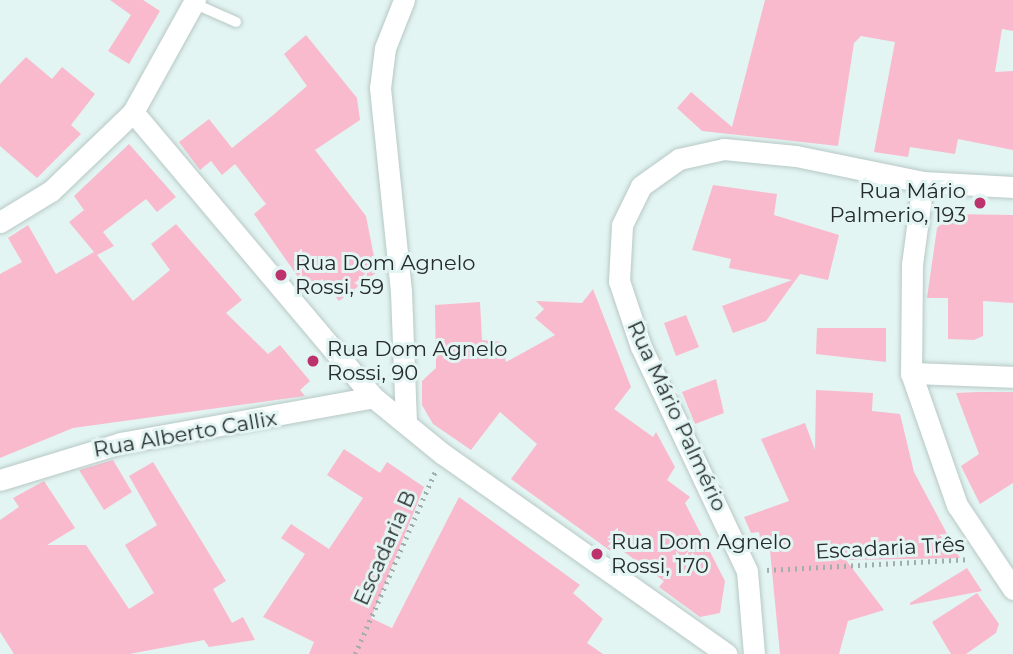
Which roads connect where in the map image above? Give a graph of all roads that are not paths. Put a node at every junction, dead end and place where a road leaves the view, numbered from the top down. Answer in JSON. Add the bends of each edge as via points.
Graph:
{"nodes":[{"id":1,"x":404,"y":0,"type":"edge"},
{"id":2,"x":194,"y":1,"type":"edge"},
{"id":3,"x":236,"y":22,"type":"dead end"},
{"id":4,"x":133,"y":112,"type":"junction"},
{"id":5,"x":923,"y":182,"type":"junction"},
{"id":6,"x":1013,"y":187,"type":"edge"},
{"id":7,"x":0,"y":222,"type":"edge"},
{"id":8,"x":911,"y":373,"type":"junction"},
{"id":9,"x":1013,"y":377,"type":"edge"},
{"id":10,"x":373,"y":397,"type":"junction"},
{"id":11,"x":405,"y":424,"type":"junction"},
{"id":12,"x":0,"y":480,"type":"edge"},
{"id":13,"x":1013,"y":589,"type":"edge"},
{"id":14,"x":727,"y":654,"type":"edge"},
{"id":15,"x":754,"y":654,"type":"edge"}],
"edges":[{"from":1,"to":11,"type":"street","via":[[385,48],[380,88],[401,292]]},
{"from":2,"to":3,"type":"lane"},
{"from":2,"to":4,"type":"street"},
{"from":4,"to":7,"type":"street","via":[[51,191]]},
{"from":4,"to":10,"type":"street"},
{"from":5,"to":6,"type":"street","name":"Rua Mário Palmério"},
{"from":5,"to":8,"type":"street","via":[[912,264]]},
{"from":5,"to":15,"type":"street","name":"Rua Mário Palmério","via":[[796,156],[724,149],[679,159],[641,186],[622,225],[619,281],[641,347],[747,571]]},
{"from":8,"to":9,"type":"street"},
{"from":8,"to":13,"type":"street","via":[[957,505]]},
{"from":10,"to":11,"type":"street"},
{"from":10,"to":12,"type":"street","name":"Rua Alberto Callix","via":[[121,443]]},
{"from":11,"to":14,"type":"street"}]}
